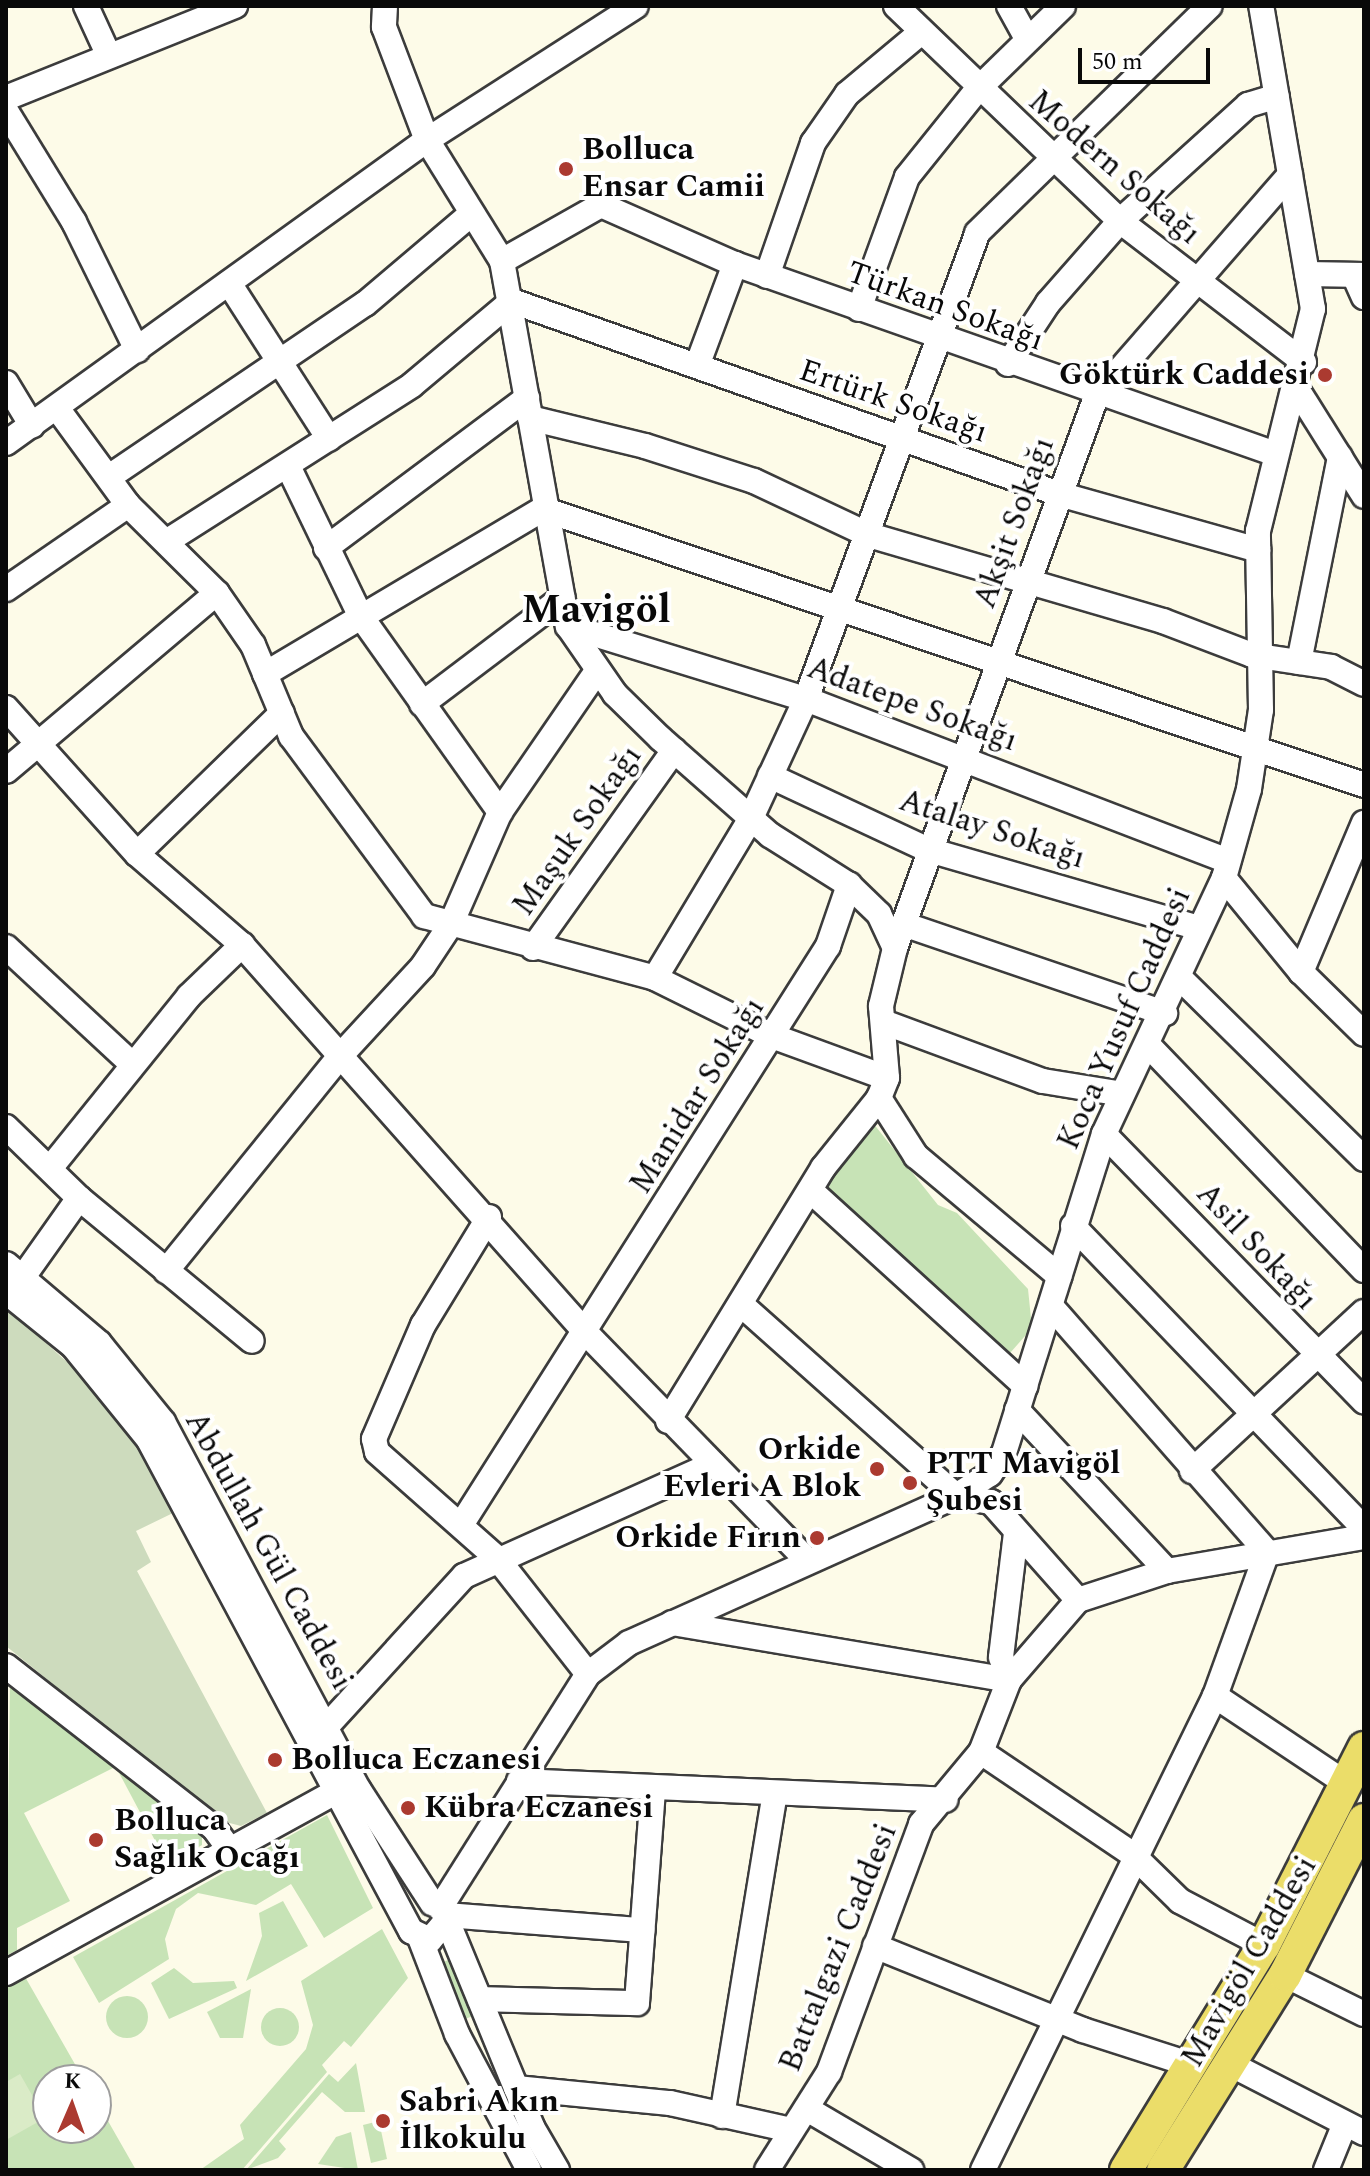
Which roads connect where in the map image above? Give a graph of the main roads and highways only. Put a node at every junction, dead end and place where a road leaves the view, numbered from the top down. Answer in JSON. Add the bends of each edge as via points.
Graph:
{"nodes":[{"id":1,"x":1364,"y":1748,"type":"edge"},
{"id":2,"x":1364,"y":1820,"type":"edge"},
{"id":3,"x":1126,"y":2170,"type":"edge"},
{"id":4,"x":1163,"y":2170,"type":"edge"}],
"edges":[{"from":1,"to":3,"type":"main road","name":"Mavigöl Caddesi","via":[[1264,1945]]},
{"from":2,"to":4,"type":"main road","name":"Mavigöl Caddesi","via":[[1285,1975]]}]}
